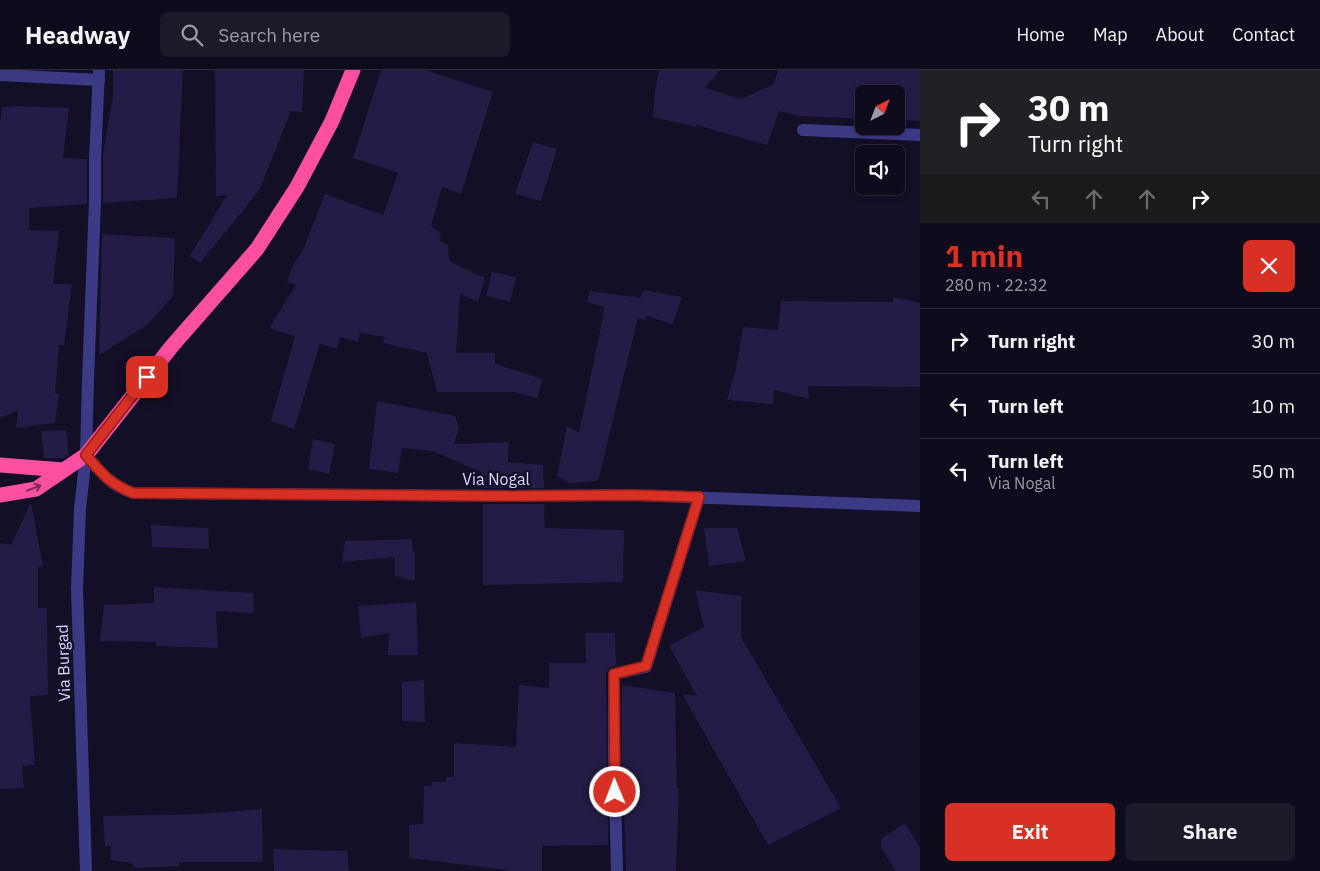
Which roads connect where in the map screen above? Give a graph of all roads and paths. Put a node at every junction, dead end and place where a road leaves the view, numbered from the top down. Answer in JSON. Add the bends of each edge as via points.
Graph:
{"nodes":[{"id":1,"x":354,"y":70,"type":"edge"},
{"id":2,"x":0,"y":75,"type":"edge"},
{"id":3,"x":99,"y":75,"type":"edge"},
{"id":4,"x":803,"y":130,"type":"dead end"},
{"id":5,"x":920,"y":135,"type":"edge"},
{"id":6,"x":86,"y":455,"type":"junction"},
{"id":7,"x":0,"y":465,"type":"edge"},
{"id":8,"x":63,"y":470,"type":"junction"},
{"id":9,"x":0,"y":495,"type":"edge"},
{"id":10,"x":699,"y":497,"type":"junction"},
{"id":11,"x":920,"y":506,"type":"edge"},
{"id":12,"x":86,"y":871,"type":"edge"},
{"id":13,"x":617,"y":871,"type":"edge"}],
"edges":[{"from":1,"to":6,"type":"highway","via":[[332,122],[302,179],[257,249],[172,346]]},
{"from":2,"to":3,"type":"street"},
{"from":3,"to":6,"type":"street","name":"Via Burgad"},
{"from":4,"to":5,"type":"street"},
{"from":6,"to":8,"type":"highway"},
{"from":6,"to":10,"type":"street","name":"Via Nogal","via":[[108,480],[133,493]]},
{"from":6,"to":12,"type":"street","name":"Via Burgad","via":[[77,588]]},
{"from":7,"to":8,"type":"highway"},
{"from":9,"to":8,"type":"highway","one_way":true,"via":[[36,489]]},
{"from":10,"to":11,"type":"street","name":"Via Nogal"},
{"from":10,"to":13,"type":"street","via":[[646,666],[614,674]]}]}
